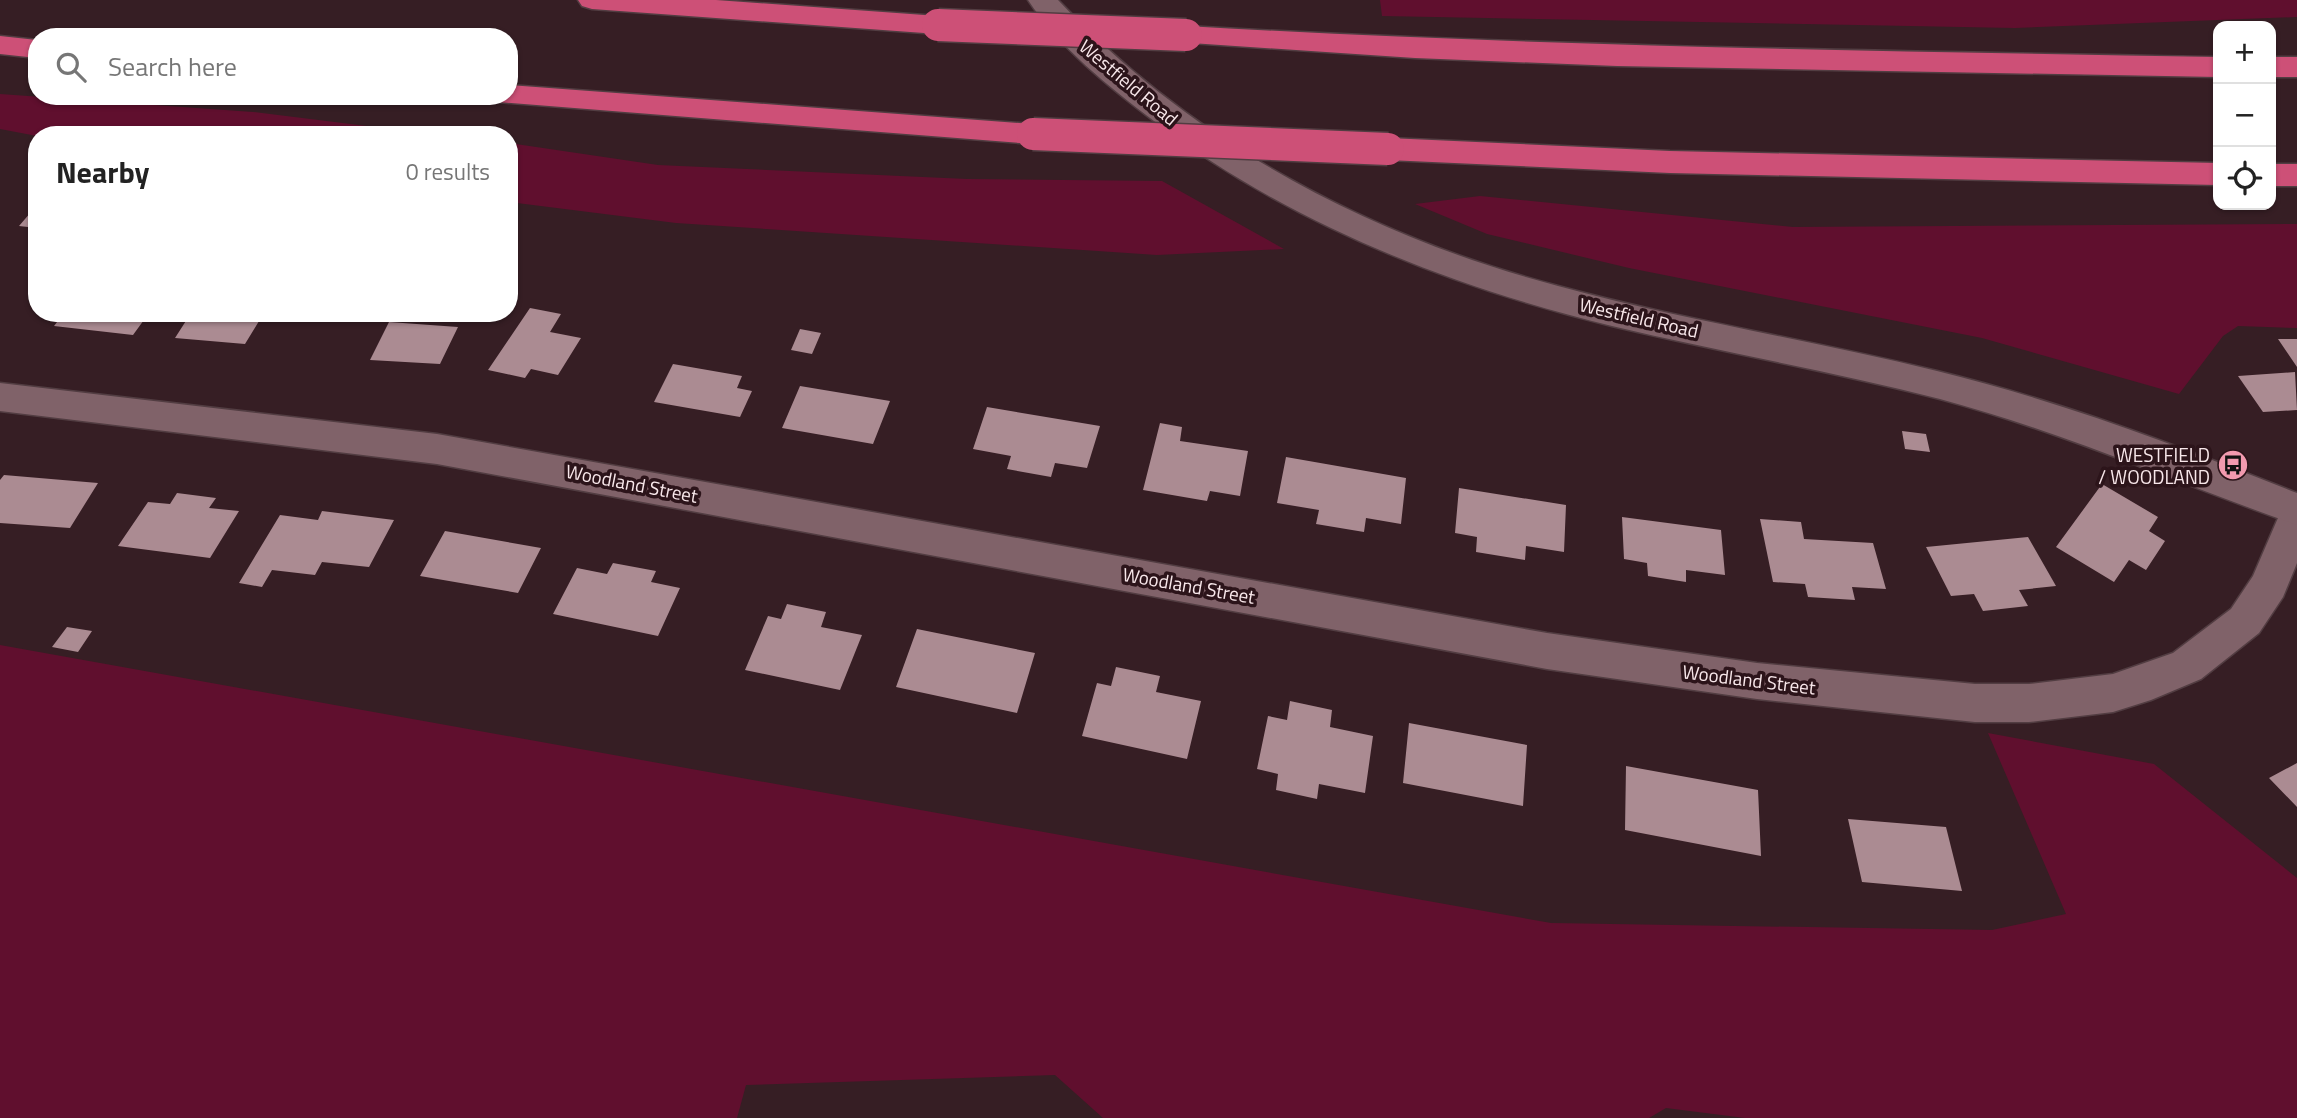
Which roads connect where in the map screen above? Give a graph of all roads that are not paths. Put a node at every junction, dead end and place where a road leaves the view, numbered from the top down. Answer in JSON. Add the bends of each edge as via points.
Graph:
{"nodes":[{"id":1,"x":592,"y":0,"type":"edge"},
{"id":2,"x":1042,"y":0,"type":"edge"},
{"id":3,"x":0,"y":45,"type":"edge"},
{"id":4,"x":28,"y":48,"type":"edge"},
{"id":5,"x":2213,"y":67,"type":"edge"},
{"id":6,"x":2276,"y":67,"type":"edge"},
{"id":7,"x":2297,"y":67,"type":"edge"},
{"id":8,"x":518,"y":96,"type":"edge"},
{"id":9,"x":2213,"y":174,"type":"edge"},
{"id":10,"x":2276,"y":175,"type":"edge"},
{"id":11,"x":2297,"y":175,"type":"edge"},
{"id":12,"x":0,"y":397,"type":"edge"},
{"id":13,"x":2297,"y":509,"type":"edge"},
{"id":14,"x":2297,"y":514,"type":"edge"}],
"edges":[{"from":1,"to":5,"type":"highway","bridge":true,"via":[[1415,49]]},
{"from":2,"to":13,"type":"street","name":"Westfield Road","via":[[1107,69],[1210,146],[1304,200],[1423,253],[1593,308],[2013,405]]},
{"from":3,"to":4,"type":"highway"},
{"from":6,"to":7,"type":"highway"},
{"from":8,"to":9,"type":"highway","bridge":true,"via":[[1034,134],[1670,162]]},
{"from":10,"to":11,"type":"highway"},
{"from":12,"to":14,"type":"street","name":"Woodland Street","via":[[437,449],[1547,651],[1757,681],[1975,703],[2029,703],[2113,693],[2187,666],[2245,621],[2269,585]]}]}
